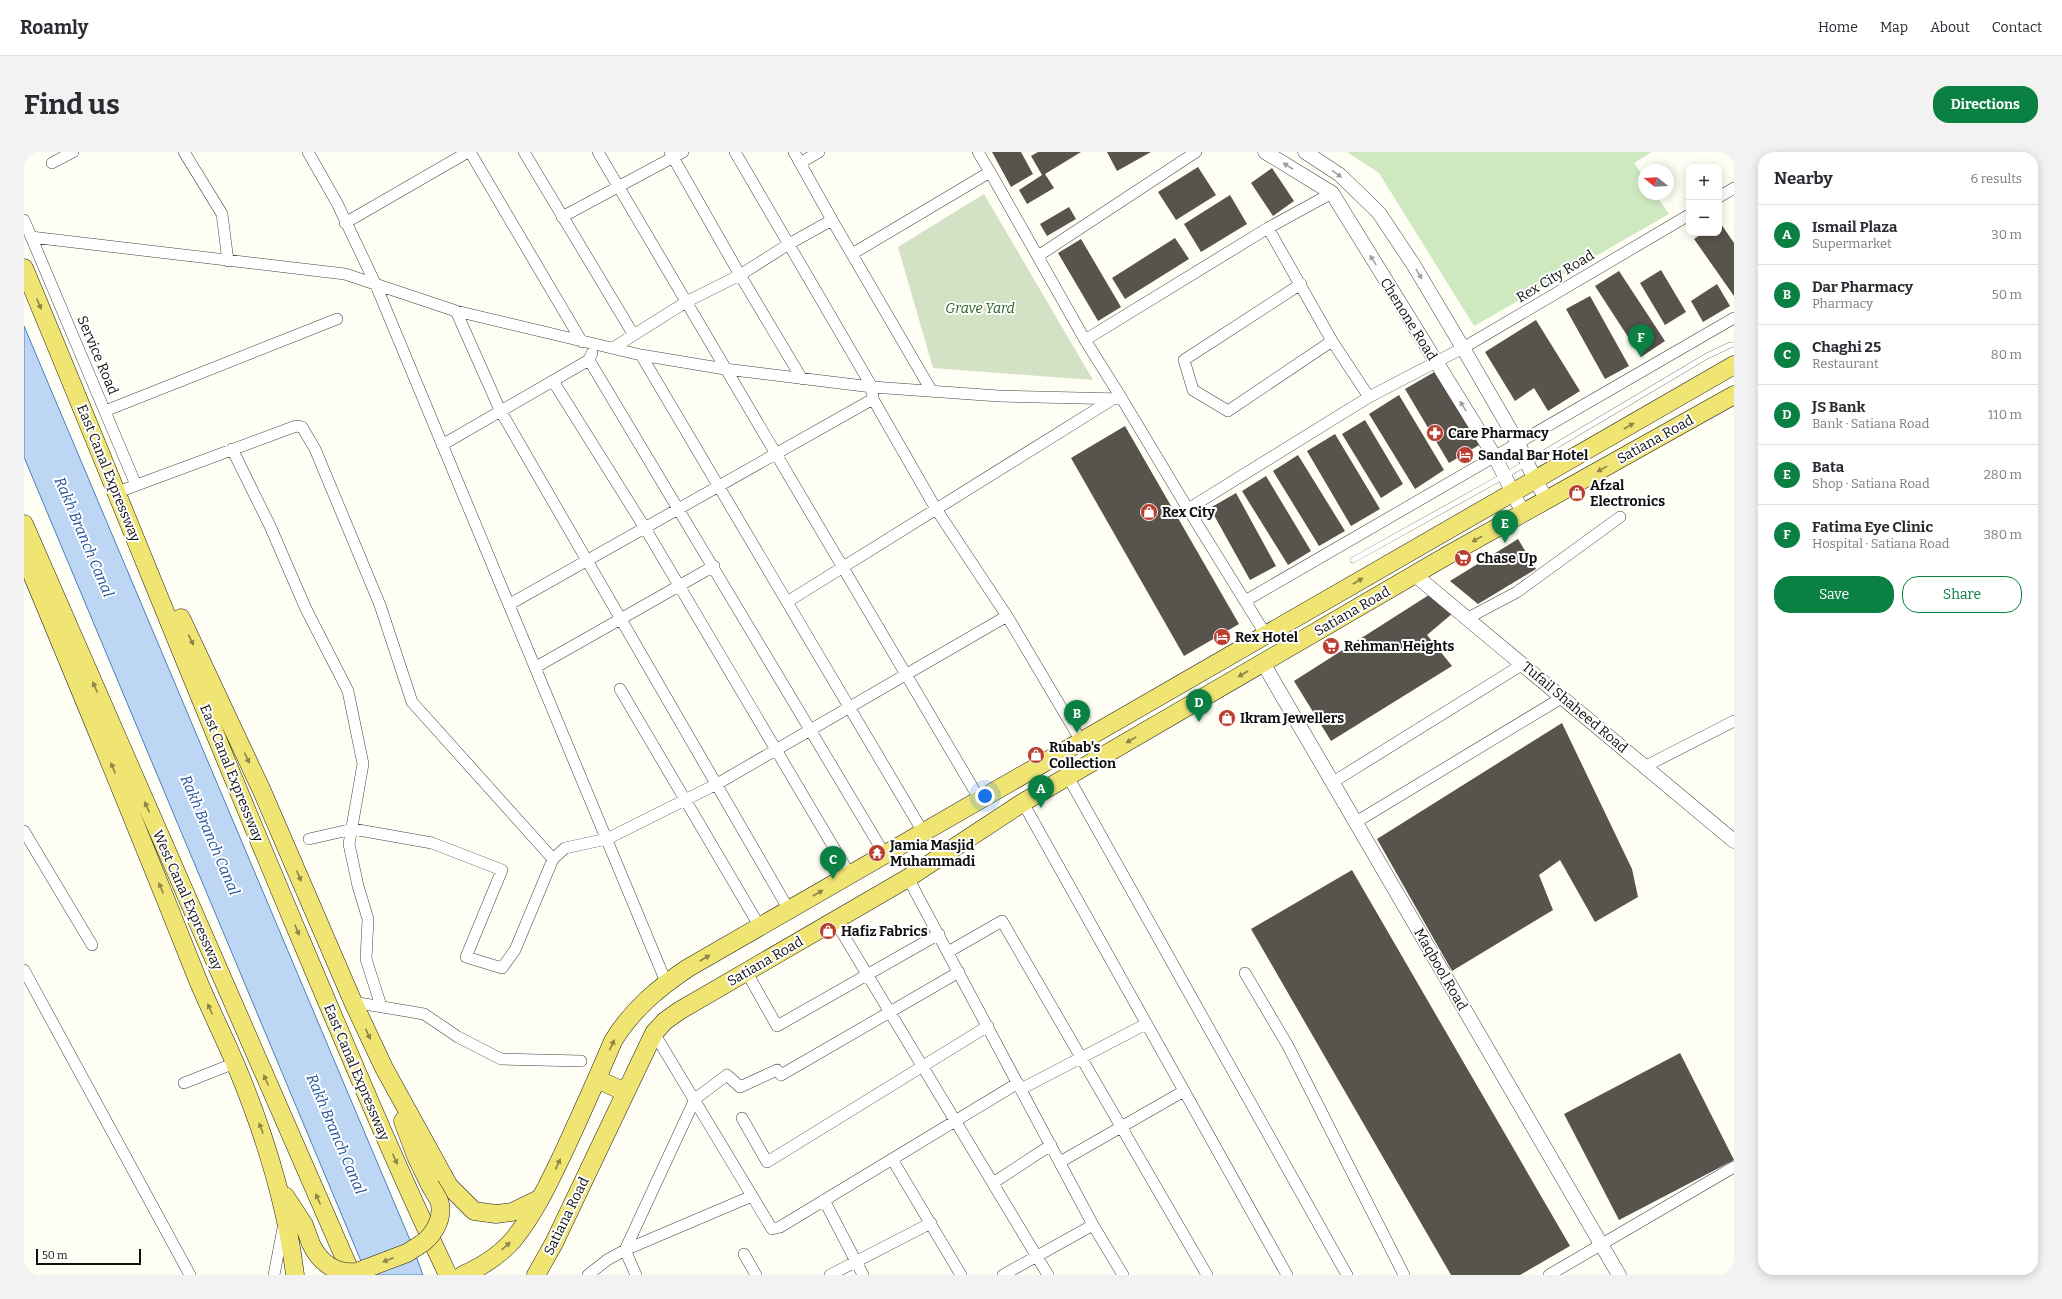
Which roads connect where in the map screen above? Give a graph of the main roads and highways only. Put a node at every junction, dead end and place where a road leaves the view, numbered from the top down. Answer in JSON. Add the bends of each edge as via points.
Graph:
{"nodes":[{"id":1,"x":24,"y":268,"type":"edge"},
{"id":2,"x":1734,"y":366,"type":"edge"},
{"id":3,"x":1734,"y":395,"type":"edge"},
{"id":4,"x":118,"y":492,"type":"junction"},
{"id":5,"x":24,"y":524,"type":"edge"},
{"id":6,"x":24,"y":555,"type":"edge"},
{"id":7,"x":384,"y":1068,"type":"junction"},
{"id":8,"x":597,"y":1080,"type":"junction"},
{"id":9,"x":625,"y":1092,"type":"junction"},
{"id":10,"x":279,"y":1186,"type":"junction"},
{"id":11,"x":540,"y":1199,"type":"junction"},
{"id":12,"x":469,"y":1272,"type":"edge"},
{"id":13,"x":541,"y":1274,"type":"edge"},
{"id":14,"x":295,"y":1275,"type":"edge"},
{"id":15,"x":352,"y":1275,"type":"edge"},
{"id":16,"x":448,"y":1275,"type":"edge"}],
"edges":[{"from":1,"to":4,"type":"main road","name":"East Canal Expressway","one_way":true},
{"from":8,"to":2,"type":"main road","name":"Satiana Road","one_way":true,"via":[[613,1041],[625,1022],[666,982]]},
{"from":3,"to":9,"type":"main road","name":"Satiana Road","one_way":true,"via":[[1523,513],[1022,802],[908,878],[679,1011],[664,1021],[654,1033]]},
{"from":4,"to":7,"type":"main road","one_way":true,"via":[[259,784]]},
{"from":4,"to":16,"type":"main road","name":"East Canal Expressway","one_way":true,"via":[[251,821],[368,1100]]},
{"from":15,"to":5,"type":"main road","name":"West Canal Expressway","one_way":true},
{"from":10,"to":6,"type":"main road","one_way":true,"via":[[269,1152],[235,1063],[201,987],[102,740]]},
{"from":7,"to":10,"type":"main road","one_way":true,"bridge":true,"via":[[416,1156],[440,1203],[441,1216],[437,1226],[424,1242],[407,1253],[357,1272],[342,1272],[318,1257],[304,1225]]},
{"from":7,"to":11,"type":"main road","via":[[450,1186],[474,1211],[496,1214],[512,1212]]},
{"from":8,"to":9,"type":"main road"},
{"from":11,"to":8,"type":"main road","name":"Satiana Road","one_way":true},
{"from":9,"to":13,"type":"main road","name":"Satiana Road"},
{"from":10,"to":14,"type":"main road"},
{"from":12,"to":11,"type":"main road","name":"Satiana Road","one_way":true,"via":[[497,1254],[512,1240]]}]}
